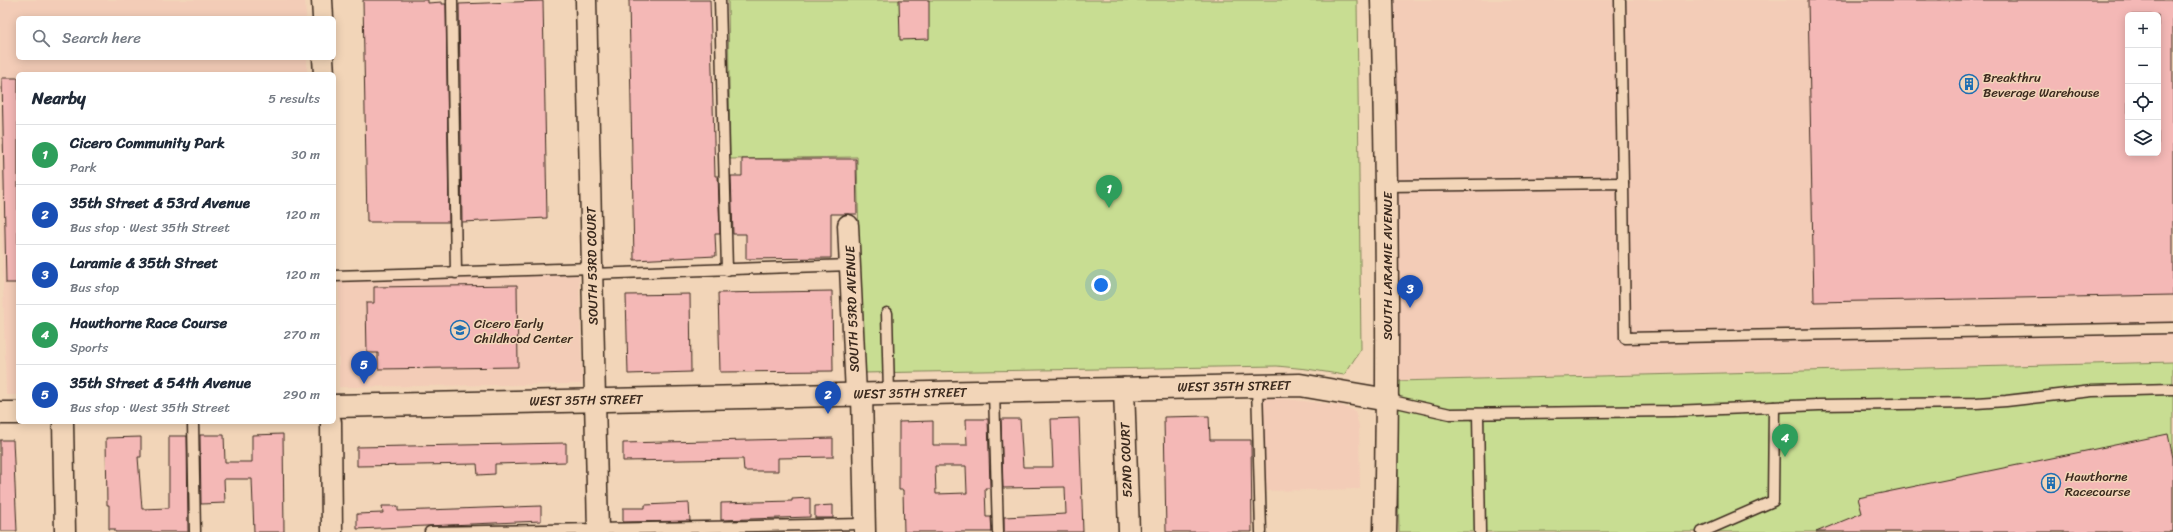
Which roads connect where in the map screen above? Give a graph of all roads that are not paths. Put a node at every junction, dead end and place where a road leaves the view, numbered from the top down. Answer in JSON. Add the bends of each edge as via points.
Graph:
{"nodes":[{"id":1,"x":322,"y":0,"type":"edge"},
{"id":2,"x":452,"y":0,"type":"edge"},
{"id":3,"x":586,"y":0,"type":"edge"},
{"id":4,"x":720,"y":0,"type":"edge"},
{"id":5,"x":1382,"y":0,"type":"edge"},
{"id":6,"x":1620,"y":0,"type":"edge"},
{"id":7,"x":323,"y":16,"type":"edge"},
{"id":8,"x":323,"y":60,"type":"edge"},
{"id":9,"x":324,"y":72,"type":"edge"},
{"id":10,"x":1623,"y":183,"type":"junction"},
{"id":11,"x":1387,"y":186,"type":"junction"},
{"id":12,"x":848,"y":225,"type":"dead end"},
{"id":13,"x":850,"y":265,"type":"junction"},
{"id":14,"x":727,"y":270,"type":"junction"},
{"id":15,"x":592,"y":271,"type":"junction"},
{"id":16,"x":456,"y":273,"type":"junction"},
{"id":17,"x":336,"y":276,"type":"edge"},
{"id":18,"x":887,"y":313,"type":"dead end"},
{"id":19,"x":2173,"y":328,"type":"edge"},
{"id":20,"x":1257,"y":385,"type":"junction"},
{"id":21,"x":1124,"y":388,"type":"junction"},
{"id":22,"x":2173,"y":389,"type":"edge"},
{"id":23,"x":994,"y":391,"type":"junction"},
{"id":24,"x":859,"y":394,"type":"junction"},
{"id":25,"x":889,"y":394,"type":"junction"},
{"id":26,"x":595,"y":400,"type":"junction"},
{"id":27,"x":1388,"y":400,"type":"junction"},
{"id":28,"x":336,"y":406,"type":"edge"},
{"id":29,"x":1774,"y":407,"type":"junction"},
{"id":30,"x":0,"y":413,"type":"edge"},
{"id":31,"x":16,"y":413,"type":"edge"},
{"id":32,"x":1478,"y":414,"type":"junction"},
{"id":33,"x":63,"y":424,"type":"edge"},
{"id":34,"x":193,"y":424,"type":"edge"},
{"id":35,"x":331,"y":424,"type":"edge"},
{"id":36,"x":864,"y":528,"type":"edge"},
{"id":37,"x":731,"y":529,"type":"edge"},
{"id":38,"x":598,"y":531,"type":"edge"},
{"id":39,"x":65,"y":532,"type":"edge"},
{"id":40,"x":195,"y":532,"type":"edge"},
{"id":41,"x":332,"y":532,"type":"edge"},
{"id":42,"x":430,"y":532,"type":"edge"},
{"id":43,"x":463,"y":532,"type":"edge"},
{"id":44,"x":998,"y":532,"type":"edge"},
{"id":45,"x":1129,"y":532,"type":"edge"},
{"id":46,"x":1261,"y":532,"type":"edge"},
{"id":47,"x":1385,"y":532,"type":"edge"},
{"id":48,"x":1480,"y":532,"type":"edge"},
{"id":49,"x":1702,"y":532,"type":"edge"}],
"edges":[{"from":1,"to":7,"type":"street"},
{"from":2,"to":16,"type":"lane"},
{"from":3,"to":15,"type":"street","name":"SOUTH 53RD COURT"},
{"from":4,"to":14,"type":"lane"},
{"from":5,"to":11,"type":"street","name":"SOUTH LARAMIE AVENUE"},
{"from":6,"to":10,"type":"lane"},
{"from":8,"to":9,"type":"street"},
{"from":10,"to":11,"type":"lane"},
{"from":10,"to":19,"type":"lane","via":[[1624,338]]},
{"from":11,"to":27,"type":"street","name":"SOUTH LARAMIE AVENUE"},
{"from":12,"to":13,"type":"street","name":"SOUTH 53RD AVENUE"},
{"from":13,"to":14,"type":"lane"},
{"from":13,"to":24,"type":"street","name":"SOUTH 53RD AVENUE"},
{"from":14,"to":15,"type":"lane"},
{"from":15,"to":16,"type":"lane"},
{"from":15,"to":26,"type":"street","name":"SOUTH 53RD COURT"},
{"from":16,"to":17,"type":"lane"},
{"from":18,"to":25,"type":"lane"},
{"from":20,"to":21,"type":"street","name":"WEST 35TH STREET"},
{"from":20,"to":27,"type":"street","name":"WEST 35TH STREET","via":[[1300,384]]},
{"from":20,"to":46,"type":"lane"},
{"from":21,"to":23,"type":"street","name":"WEST 35TH STREET"},
{"from":21,"to":45,"type":"street","name":"52ND COURT"},
{"from":22,"to":29,"type":"lane","via":[[2092,391],[1983,402]]},
{"from":23,"to":25,"type":"street","name":"WEST 35TH STREET"},
{"from":23,"to":44,"type":"lane"},
{"from":24,"to":25,"type":"street","name":"WEST 35TH STREET"},
{"from":24,"to":26,"type":"street","name":"WEST 35TH STREET"},
{"from":24,"to":36,"type":"street","name":"SOUTH 53RD AVENUE"},
{"from":26,"to":28,"type":"street","name":"WEST 35TH STREET"},
{"from":26,"to":38,"type":"street","name":"SOUTH 53RD COURT"},
{"from":27,"to":32,"type":"lane","via":[[1443,412]]},
{"from":27,"to":47,"type":"street","name":"SOUTH LARAMIE AVENUE"},
{"from":29,"to":32,"type":"lane"},
{"from":29,"to":49,"type":"lane","via":[[1773,501]]},
{"from":30,"to":31,"type":"street"},
{"from":32,"to":48,"type":"lane"},
{"from":33,"to":39,"type":"street"},
{"from":34,"to":40,"type":"lane"},
{"from":35,"to":41,"type":"street"},
{"from":36,"to":37,"type":"lane"},
{"from":37,"to":38,"type":"lane"},
{"from":38,"to":43,"type":"lane"},
{"from":42,"to":43,"type":"lane"}]}
